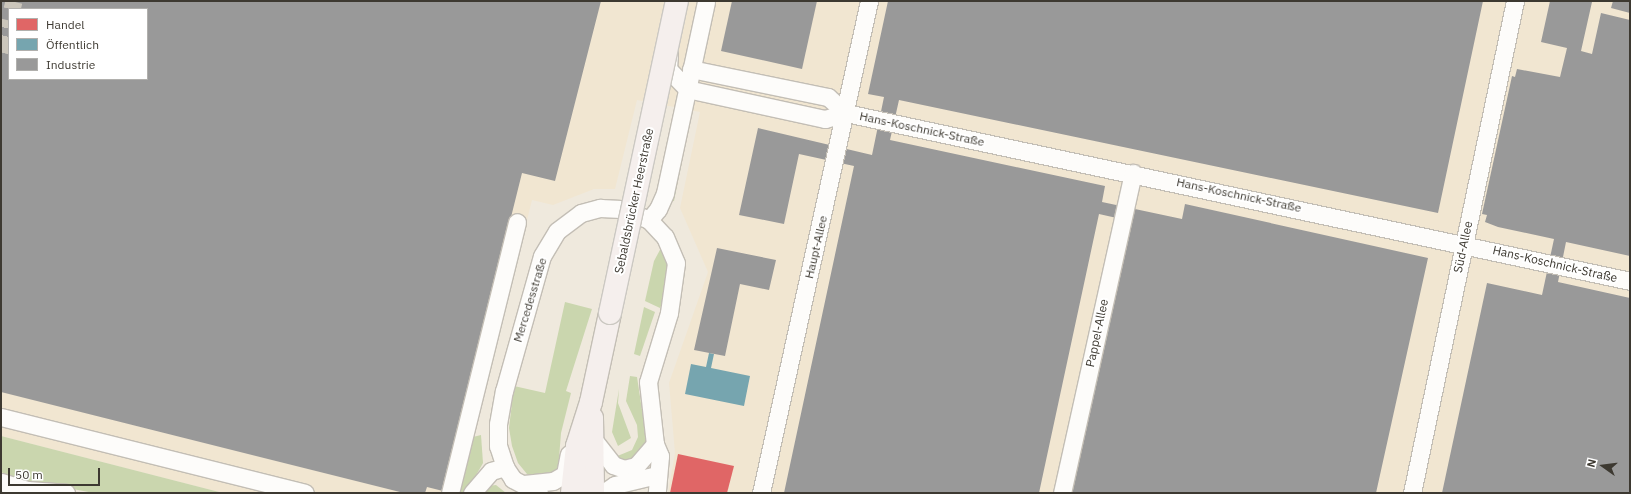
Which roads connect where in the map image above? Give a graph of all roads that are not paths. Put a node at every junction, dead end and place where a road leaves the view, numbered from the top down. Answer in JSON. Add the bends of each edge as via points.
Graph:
{"nodes":[{"id":1,"x":674,"y":1,"type":"edge"},
{"id":2,"x":677,"y":1,"type":"edge"},
{"id":3,"x":706,"y":1,"type":"edge"},
{"id":4,"x":869,"y":1,"type":"edge"},
{"id":5,"x":1515,"y":1,"type":"edge"},
{"id":6,"x":691,"y":69,"type":"junction"},
{"id":7,"x":687,"y":89,"type":"junction"},
{"id":8,"x":846,"y":113,"type":"junction"},
{"id":9,"x":1133,"y":173,"type":"junction"},
{"id":10,"x":649,"y":220,"type":"junction"},
{"id":11,"x":517,"y":222,"type":"dead end"},
{"id":12,"x":1464,"y":244,"type":"junction"},
{"id":13,"x":1630,"y":281,"type":"edge"},
{"id":14,"x":1,"y":416,"type":"edge"},
{"id":15,"x":585,"y":442,"type":"junction"},
{"id":16,"x":655,"y":444,"type":"junction"},
{"id":17,"x":505,"y":467,"type":"junction"},
{"id":18,"x":657,"y":475,"type":"junction"},
{"id":19,"x":1,"y":482,"type":"edge"},
{"id":20,"x":521,"y":484,"type":"junction"},
{"id":21,"x":66,"y":493,"type":"edge"},
{"id":22,"x":305,"y":493,"type":"edge"},
{"id":23,"x":450,"y":493,"type":"edge"},
{"id":24,"x":472,"y":493,"type":"edge"},
{"id":25,"x":539,"y":493,"type":"edge"},
{"id":26,"x":572,"y":493,"type":"edge"},
{"id":27,"x":593,"y":493,"type":"edge"},
{"id":28,"x":603,"y":493,"type":"edge"},
{"id":29,"x":657,"y":493,"type":"edge"},
{"id":30,"x":761,"y":493,"type":"edge"},
{"id":31,"x":1062,"y":493,"type":"edge"},
{"id":32,"x":1412,"y":493,"type":"edge"}],
"edges":[{"from":1,"to":7,"type":"street","via":[[668,69]]},
{"from":2,"to":15,"type":"main road","name":"Sebaldsbrücker Heerstraße","bridge":true,"via":[[591,402]]},
{"from":3,"to":6,"type":"street"},
{"from":4,"to":8,"type":"street","name":"Haupt-Allee"},
{"from":5,"to":12,"type":"street","name":"Süd-Allee"},
{"from":6,"to":7,"type":"street"},
{"from":6,"to":8,"type":"street","name":"Hans-Koschnick-Straße","via":[[828,97]]},
{"from":7,"to":8,"type":"street","name":"Hans-Koschnick-Straße","via":[[825,118]]},
{"from":7,"to":10,"type":"street","via":[[665,193],[658,209]]},
{"from":8,"to":9,"type":"street","name":"Hans-Koschnick-Straße"},
{"from":8,"to":30,"type":"street","name":"Haupt-Allee"},
{"from":9,"to":12,"type":"street","name":"Hans-Koschnick-Straße"},
{"from":9,"to":31,"type":"street","name":"Pappel-Allee"},
{"from":10,"to":16,"type":"street","name":"Mercedesstraße","via":[[665,237],[676,263],[669,313],[648,382]]},
{"from":10,"to":17,"type":"street","name":"Mercedesstraße","via":[[621,209],[600,208],[581,213],[557,231],[542,256],[522,320],[498,424],[498,446]]},
{"from":11,"to":23,"type":"street"},
{"from":12,"to":13,"type":"street","name":"Hans-Koschnick-Straße"},
{"from":12,"to":32,"type":"street","name":"Süd-Allee"},
{"from":14,"to":22,"type":"street"},
{"from":15,"to":16,"type":"street","via":[[613,464],[624,469],[636,466]]},
{"from":15,"to":20,"type":"street","via":[[570,451],[565,474],[553,481]]},
{"from":15,"to":26,"type":"main road","name":"Sebaldsbrücker Heerstraße"},
{"from":15,"to":27,"type":"main road","name":"Sebaldsbrücker Heerstraße"},
{"from":16,"to":18,"type":"street","name":"Mercedesstraße","via":[[660,456]]},
{"from":17,"to":20,"type":"street","name":"Mercedesstraße"},
{"from":17,"to":24,"type":"street","via":[[491,471]]},
{"from":18,"to":28,"type":"street","via":[[615,484]]},
{"from":18,"to":29,"type":"street","name":"Mercedesstraße"},
{"from":19,"to":21,"type":"street","via":[[27,490]]},
{"from":20,"to":25,"type":"street","name":"Mercedesstraße"}]}
